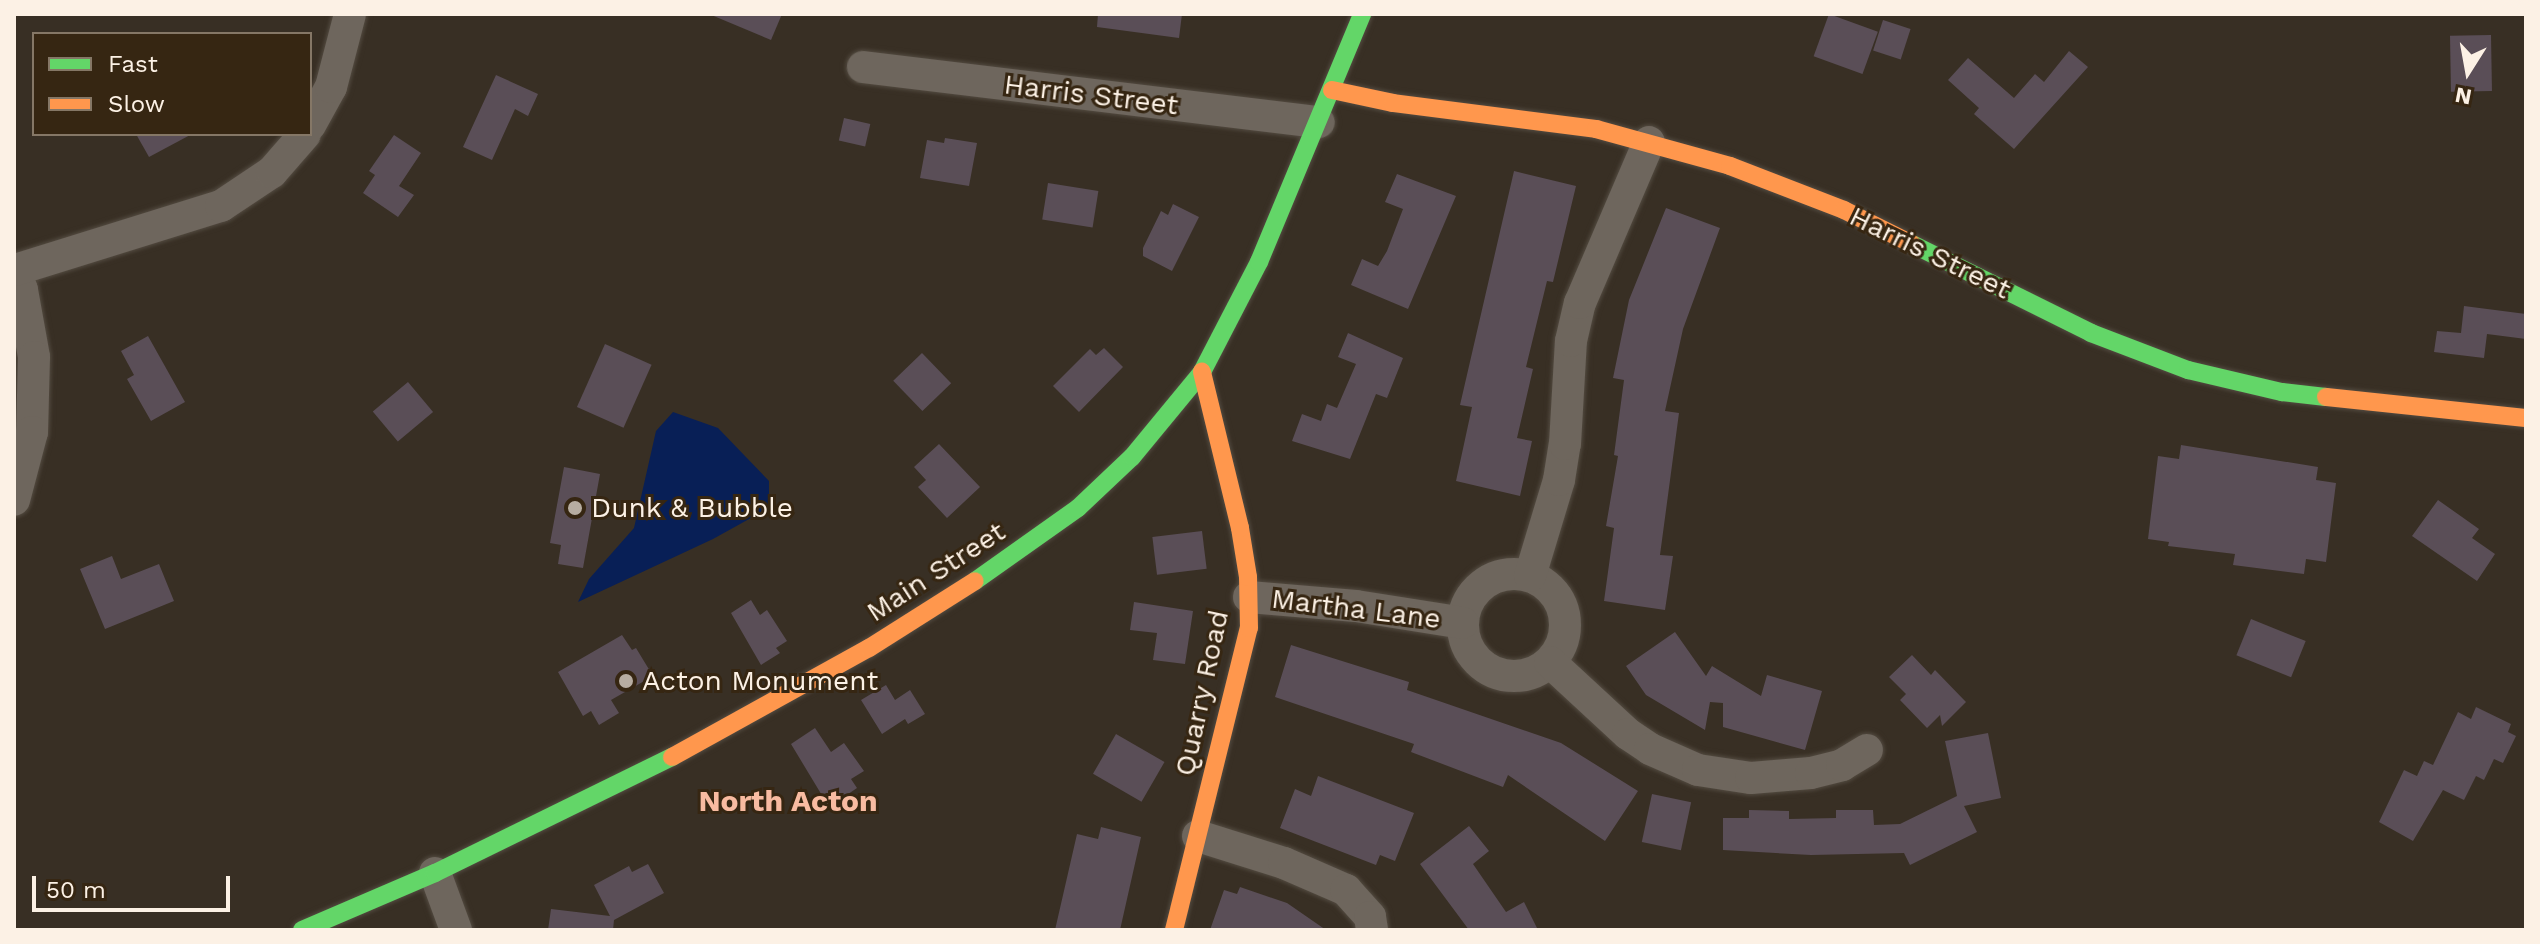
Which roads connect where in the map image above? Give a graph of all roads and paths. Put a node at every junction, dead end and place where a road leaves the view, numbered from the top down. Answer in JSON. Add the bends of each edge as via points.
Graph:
{"nodes":[{"id":1,"x":350,"y":14,"type":"edge"},
{"id":2,"x":1362,"y":14,"type":"edge"},
{"id":3,"x":863,"y":67,"type":"dead end"},
{"id":4,"x":1332,"y":90,"type":"junction"},
{"id":5,"x":312,"y":121,"type":"edge"},
{"id":6,"x":1319,"y":122,"type":"junction"},
{"id":7,"x":303,"y":136,"type":"edge"},
{"id":8,"x":1649,"y":142,"type":"junction"},
{"id":9,"x":14,"y":269,"type":"edge"},
{"id":10,"x":1202,"y":372,"type":"junction"},
{"id":11,"x":2526,"y":418,"type":"edge"},
{"id":12,"x":14,"y":500,"type":"edge"},
{"id":13,"x":1530,"y":576,"type":"junction"},
{"id":14,"x":1249,"y":597,"type":"junction"},
{"id":15,"x":1463,"y":623,"type":"junction"},
{"id":16,"x":1550,"y":662,"type":"junction"},
{"id":17,"x":1867,"y":750,"type":"dead end"},
{"id":18,"x":1198,"y":836,"type":"junction"},
{"id":19,"x":435,"y":873,"type":"junction"},
{"id":20,"x":302,"y":930,"type":"edge"},
{"id":21,"x":456,"y":930,"type":"edge"},
{"id":22,"x":1174,"y":930,"type":"edge"},
{"id":23,"x":1372,"y":930,"type":"edge"}],
"edges":[{"from":1,"to":5,"type":"street","via":[[331,87]]},
{"from":2,"to":4,"type":"street","name":"Main Street"},
{"from":3,"to":6,"type":"street","name":"Harris Street"},
{"from":4,"to":6,"type":"street","name":"Main Street"},
{"from":4,"to":8,"type":"street","name":"Harris Street","via":[[1393,103],[1566,124]]},
{"from":6,"to":10,"type":"street","name":"Main Street","via":[[1259,262]]},
{"from":7,"to":9,"type":"street","via":[[272,172],[221,206]]},
{"from":8,"to":11,"type":"street","name":"Harris Street","via":[[1818,199],[2091,333],[2188,370],[2315,397]]},
{"from":8,"to":13,"type":"street","via":[[1580,303],[1571,341],[1559,480]]},
{"from":9,"to":12,"type":"street","via":[[34,357],[32,432]]},
{"from":10,"to":14,"type":"street","name":"Quarry Road","via":[[1240,528]]},
{"from":10,"to":19,"type":"street","name":"Main Street","via":[[1132,457],[1057,525],[1010,559],[869,648],[662,763]]},
{"from":13,"to":15,"type":"street","via":[[1509,574],[1489,580],[1473,594]]},
{"from":13,"to":16,"type":"street","via":[[1554,592],[1563,609],[1564,637]]},
{"from":14,"to":15,"type":"street","name":"Martha Lane"},
{"from":14,"to":18,"type":"street","name":"Quarry Road","via":[[1249,628]]},
{"from":15,"to":16,"type":"street","via":[[1471,651],[1493,671],[1523,675]]},
{"from":16,"to":17,"type":"street","via":[[1628,734],[1698,770],[1751,778],[1811,773],[1842,765]]},
{"from":18,"to":22,"type":"street","name":"Quarry Road"},
{"from":18,"to":23,"type":"street","via":[[1284,863],[1346,890],[1370,917]]},
{"from":19,"to":20,"type":"street","name":"Main Street"},
{"from":19,"to":21,"type":"street"}]}
